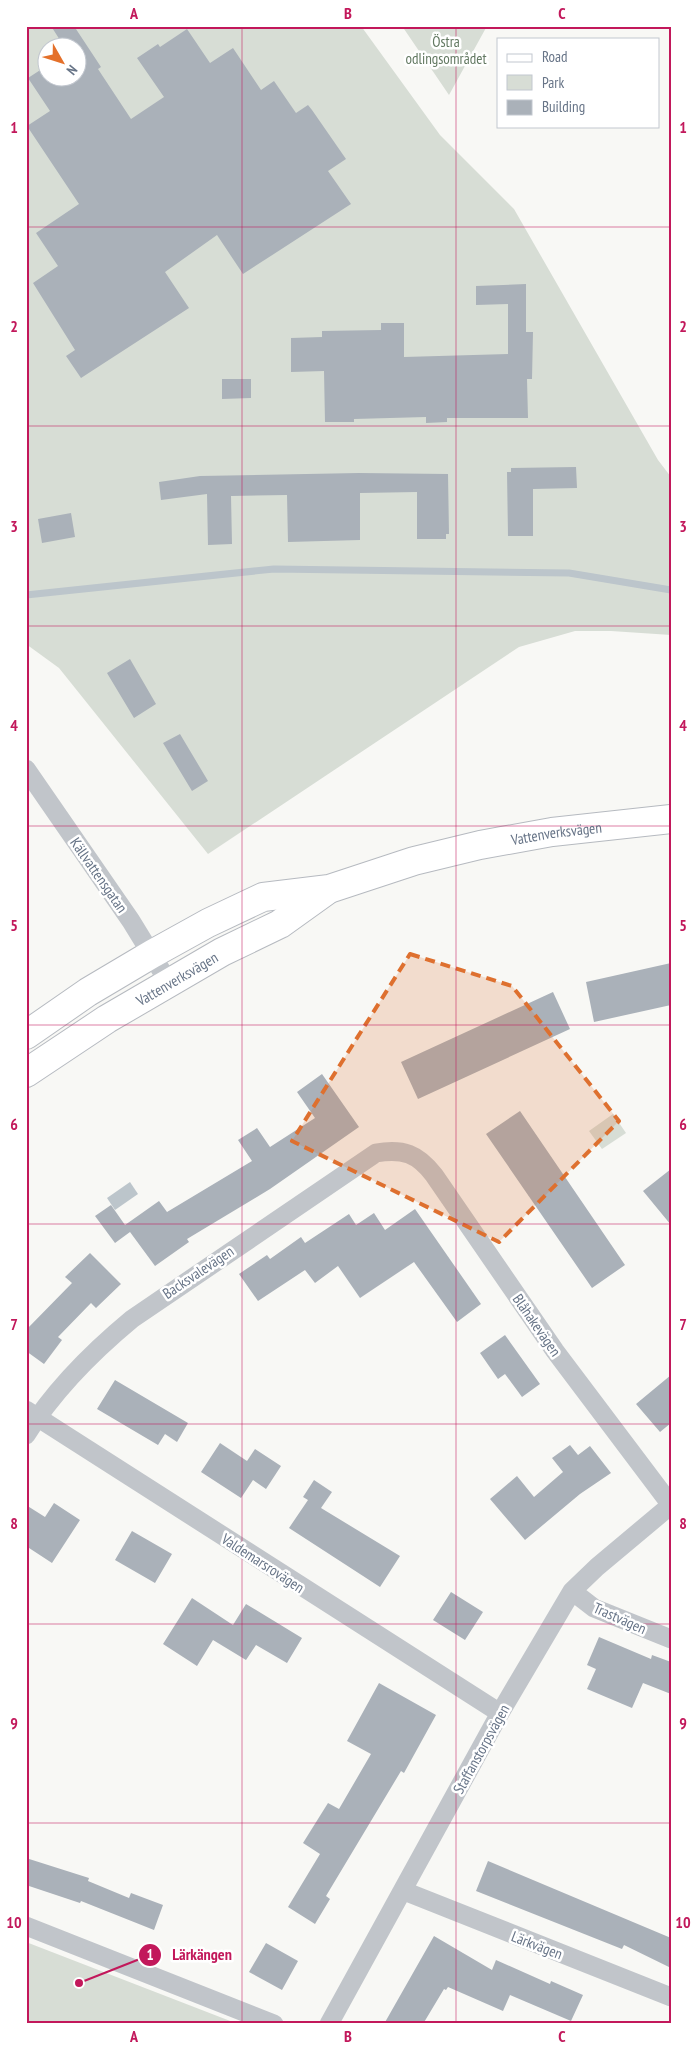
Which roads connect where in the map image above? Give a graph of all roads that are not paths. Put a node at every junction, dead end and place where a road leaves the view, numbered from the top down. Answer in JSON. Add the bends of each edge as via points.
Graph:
{"nodes":[{"id":1,"x":26,"y":769,"type":"edge"},
{"id":2,"x":671,"y":818,"type":"edge"},
{"id":3,"x":329,"y":889,"type":"junction"},
{"id":4,"x":152,"y":954,"type":"junction"},
{"id":5,"x":169,"y":983,"type":"junction"},
{"id":6,"x":26,"y":1035,"type":"edge"},
{"id":7,"x":26,"y":1074,"type":"edge"},
{"id":8,"x":401,"y":1151,"type":"joint"},
{"id":9,"x":31,"y":1414,"type":"edge"},
{"id":10,"x":26,"y":1435,"type":"edge"},
{"id":11,"x":671,"y":1505,"type":"edge"},
{"id":12,"x":572,"y":1591,"type":"junction"},
{"id":13,"x":671,"y":1639,"type":"edge"},
{"id":14,"x":500,"y":1713,"type":"junction"},
{"id":15,"x":404,"y":1891,"type":"junction"},
{"id":16,"x":26,"y":1926,"type":"edge"},
{"id":17,"x":671,"y":1997,"type":"edge"},
{"id":18,"x":274,"y":2024,"type":"edge"},
{"id":19,"x":329,"y":2024,"type":"edge"}],
"edges":[{"from":1,"to":4,"type":"street","name":"Källvattensgatan"},
{"from":2,"to":3,"type":"street","name":"Vattenverksvägen","via":[[552,832],[480,845],[404,864]]},
{"from":3,"to":4,"type":"street","name":"Vattenverksvägen","via":[[264,898]]},
{"from":3,"to":5,"type":"street","name":"Vattenverksvägen","via":[[280,924]]},
{"from":4,"to":5,"type":"street","name":"Källvattensgatan"},
{"from":4,"to":6,"type":"street","name":"Vattenverksvägen","via":[[88,992]]},
{"from":5,"to":7,"type":"street","name":"Vattenverksvägen","via":[[106,1019]]},
{"from":8,"to":9,"type":"street","name":"Backsvalevägen","via":[[376,1153],[152,1304],[100,1345]]},
{"from":8,"to":11,"type":"street","name":"Blåhakevägen","via":[[418,1158],[434,1175],[535,1323]]},
{"from":9,"to":10,"type":"street","name":"Backsvalevägen"},
{"from":9,"to":14,"type":"street","name":"Valdemarsrovägen"},
{"from":11,"to":12,"type":"street","name":"Staffanstorpsvägen"},
{"from":12,"to":13,"type":"street","name":"Trastvägen","via":[[594,1608]]},
{"from":12,"to":14,"type":"street","name":"Staffanstorpsvägen"},
{"from":14,"to":15,"type":"street","name":"Staffanstorpsvägen"},
{"from":15,"to":17,"type":"street","name":"Lärkvägen"},
{"from":15,"to":19,"type":"street","name":"Staffanstorpsvägen"},
{"from":16,"to":18,"type":"street"}]}
